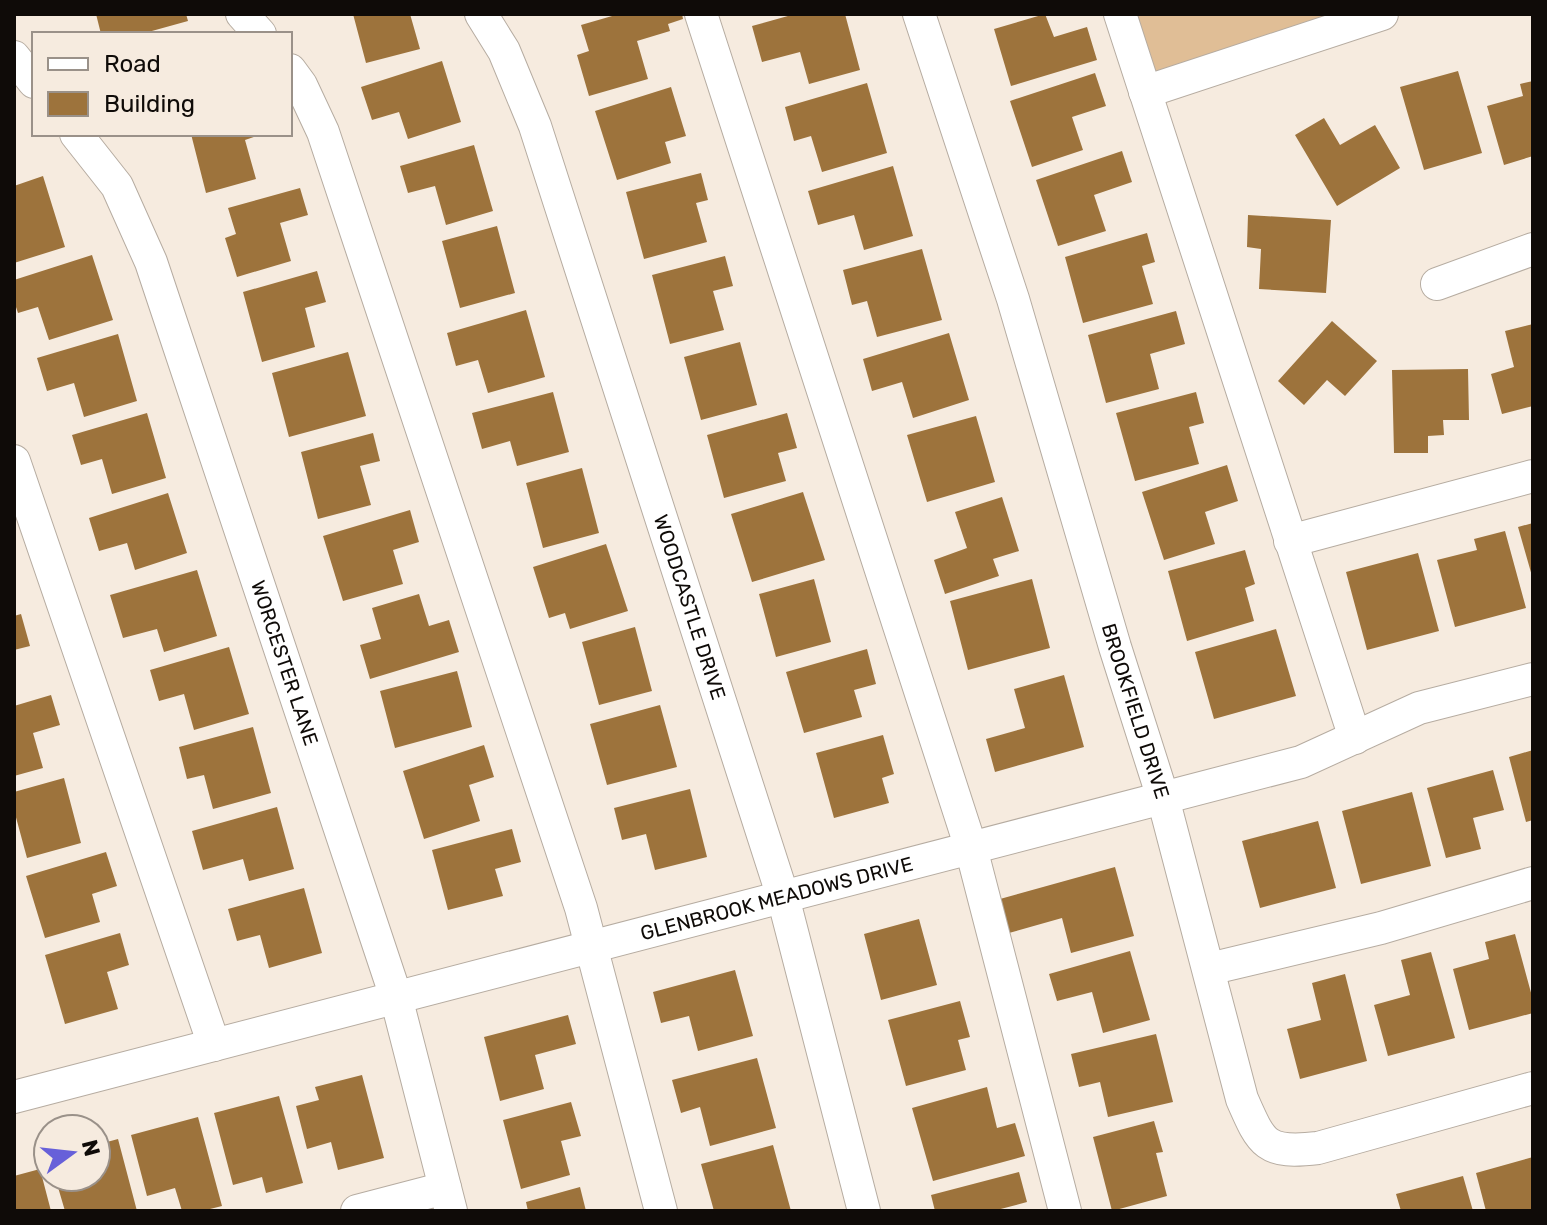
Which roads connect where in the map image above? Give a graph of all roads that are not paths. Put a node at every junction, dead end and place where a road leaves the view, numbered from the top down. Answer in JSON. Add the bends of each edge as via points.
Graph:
{"nodes":[{"id":1,"x":242,"y":14,"type":"edge"},
{"id":2,"x":481,"y":14,"type":"edge"},
{"id":3,"x":701,"y":14,"type":"edge"},
{"id":4,"x":919,"y":14,"type":"edge"},
{"id":5,"x":1120,"y":14,"type":"edge"},
{"id":6,"x":1382,"y":14,"type":"edge"},
{"id":7,"x":258,"y":32,"type":"edge"},
{"id":8,"x":14,"y":57,"type":"edge"},
{"id":9,"x":292,"y":73,"type":"edge"},
{"id":10,"x":32,"y":80,"type":"edge"},
{"id":11,"x":1145,"y":92,"type":"junction"},
{"id":12,"x":78,"y":136,"type":"edge"},
{"id":13,"x":1533,"y":249,"type":"edge"},
{"id":14,"x":1437,"y":284,"type":"dead end"},
{"id":15,"x":14,"y":461,"type":"edge"},
{"id":16,"x":1533,"y":476,"type":"edge"},
{"id":17,"x":1290,"y":541,"type":"junction"},
{"id":18,"x":1533,"y":679,"type":"edge"},
{"id":19,"x":1355,"y":738,"type":"junction"},
{"id":20,"x":1163,"y":798,"type":"junction"},
{"id":21,"x":971,"y":848,"type":"junction"},
{"id":22,"x":1533,"y":883,"type":"edge"},
{"id":23,"x":783,"y":897,"type":"junction"},
{"id":24,"x":591,"y":947,"type":"junction"},
{"id":25,"x":1209,"y":969,"type":"junction"},
{"id":26,"x":396,"y":997,"type":"junction"},
{"id":27,"x":214,"y":1045,"type":"junction"},
{"id":28,"x":17,"y":1087,"type":"edge"},
{"id":29,"x":1533,"y":1088,"type":"edge"},
{"id":30,"x":448,"y":1200,"type":"edge"},
{"id":31,"x":357,"y":1211,"type":"edge"},
{"id":32,"x":661,"y":1211,"type":"edge"},
{"id":33,"x":864,"y":1211,"type":"edge"},
{"id":34,"x":1065,"y":1211,"type":"edge"}],
"edges":[{"from":1,"to":7,"type":"street"},
{"from":2,"to":23,"type":"street","name":"WOODCASTLE DRIVE","via":[[504,51],[535,126]]},
{"from":3,"to":21,"type":"street"},
{"from":4,"to":20,"type":"street","name":"BROOKFIELD DRIVE","via":[[1013,299]]},
{"from":5,"to":11,"type":"street"},
{"from":6,"to":11,"type":"street"},
{"from":8,"to":10,"type":"street"},
{"from":9,"to":24,"type":"street","via":[[323,132]]},
{"from":11,"to":17,"type":"street"},
{"from":12,"to":26,"type":"street","name":"WORCESTER LANE","via":[[117,186],[151,262]]},
{"from":13,"to":14,"type":"street"},
{"from":15,"to":27,"type":"street"},
{"from":16,"to":17,"type":"street"},
{"from":17,"to":19,"type":"street"},
{"from":18,"to":19,"type":"street","name":"GLENBROOK MEADOWS DRIVE","via":[[1419,708]]},
{"from":19,"to":20,"type":"street","name":"GLENBROOK MEADOWS DRIVE","via":[[1301,762]]},
{"from":20,"to":21,"type":"street","name":"GLENBROOK MEADOWS DRIVE"},
{"from":20,"to":25,"type":"street","name":"BROOKFIELD DRIVE"},
{"from":21,"to":23,"type":"street","name":"GLENBROOK MEADOWS DRIVE"},
{"from":21,"to":34,"type":"street"},
{"from":22,"to":25,"type":"street","via":[[1381,928]]},
{"from":23,"to":24,"type":"street","name":"GLENBROOK MEADOWS DRIVE"},
{"from":23,"to":33,"type":"street","name":"WOODCASTLE DRIVE"},
{"from":24,"to":26,"type":"street","name":"GLENBROOK MEADOWS DRIVE"},
{"from":24,"to":32,"type":"street"},
{"from":25,"to":29,"type":"street","name":"BROOKFIELD DRIVE","via":[[1242,1099],[1268,1145],[1291,1151],[1318,1148]]},
{"from":26,"to":27,"type":"street","name":"GLENBROOK MEADOWS DRIVE"},
{"from":26,"to":30,"type":"street","name":"WORCESTER LANE"},
{"from":27,"to":28,"type":"street","name":"GLENBROOK MEADOWS DRIVE"},
{"from":30,"to":31,"type":"street"}]}
